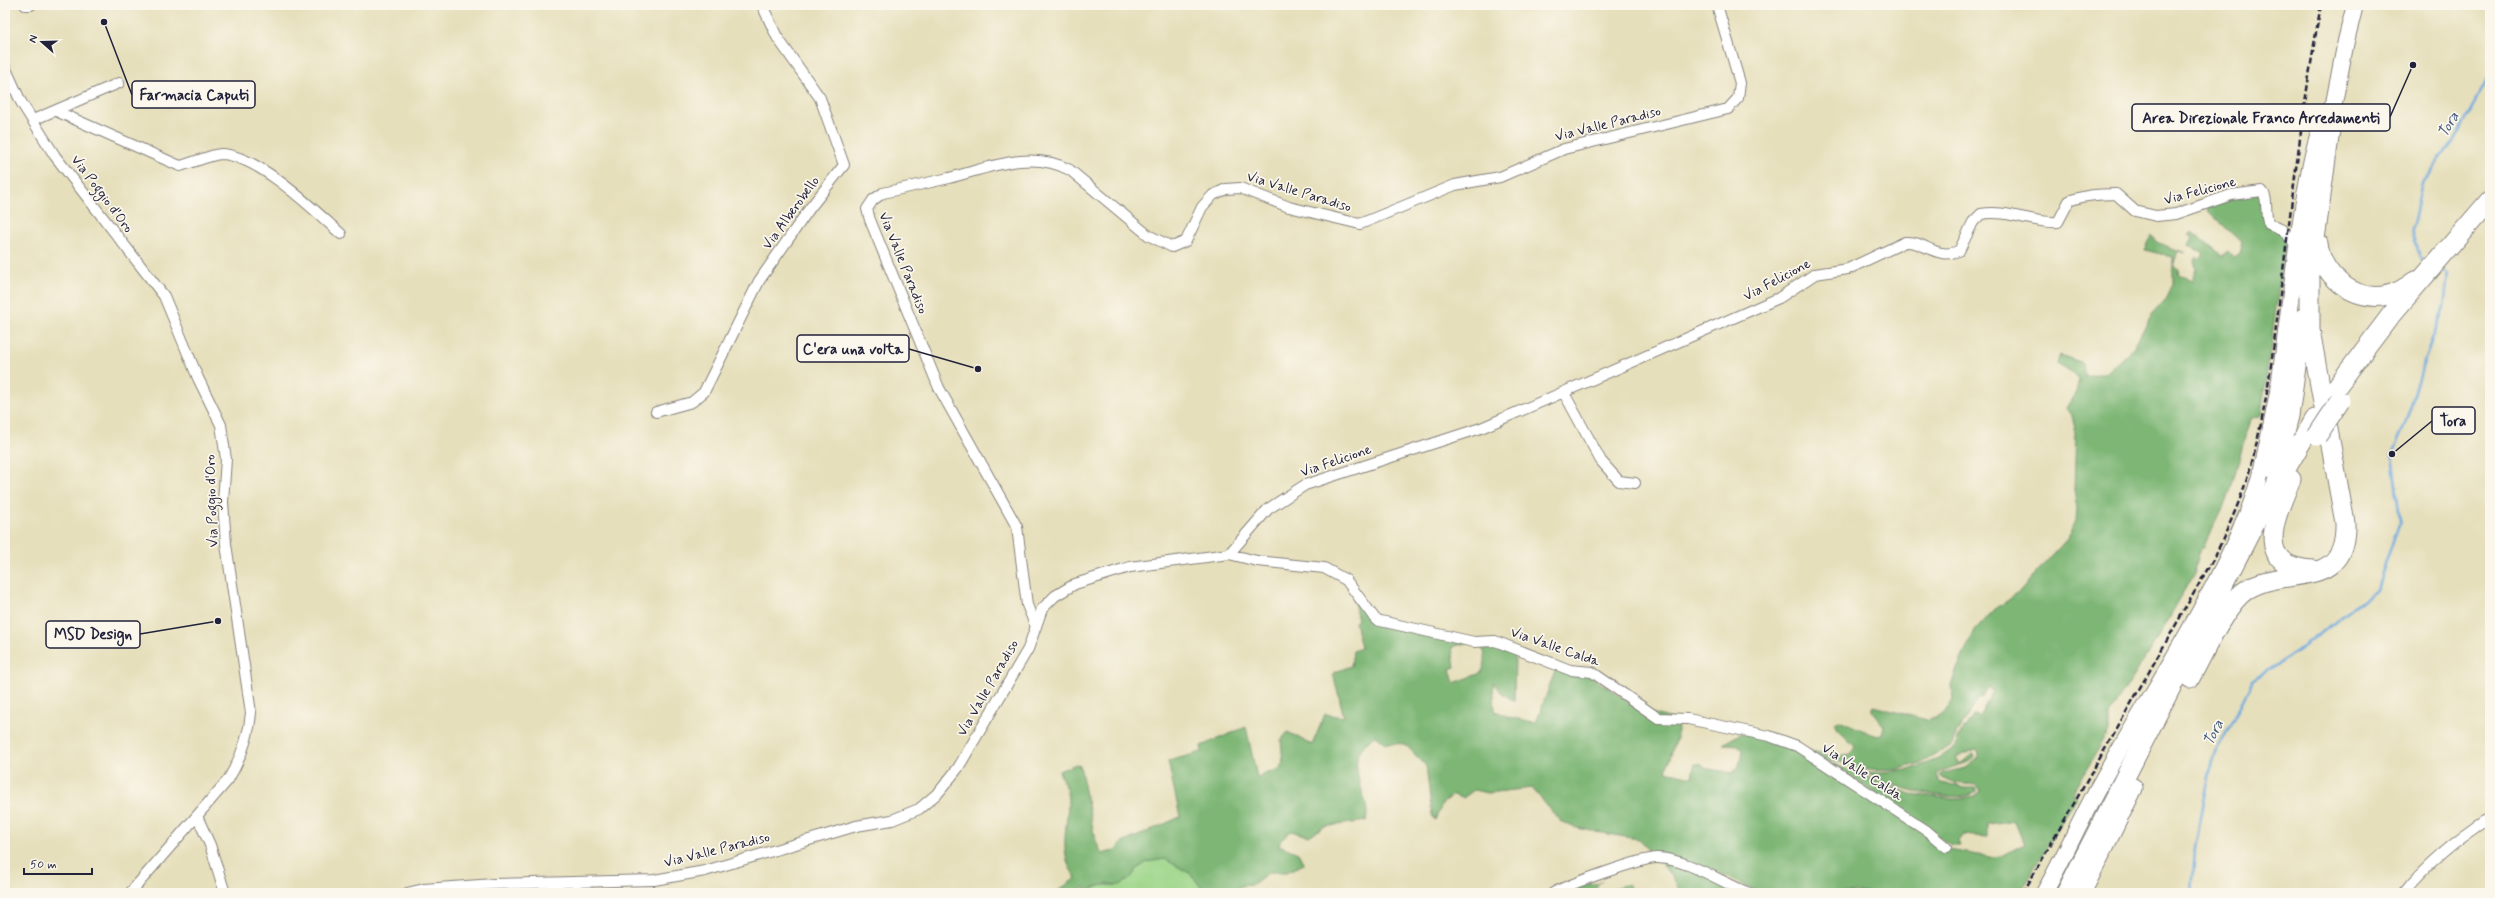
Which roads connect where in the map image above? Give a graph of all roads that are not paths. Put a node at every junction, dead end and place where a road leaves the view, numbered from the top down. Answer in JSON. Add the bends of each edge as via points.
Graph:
{"nodes":[{"id":1,"x":25,"y":5,"type":"edge"},
{"id":2,"x":31,"y":5,"type":"edge"},
{"id":3,"x":762,"y":5,"type":"edge"},
{"id":4,"x":1717,"y":5,"type":"edge"},
{"id":5,"x":2355,"y":5,"type":"edge"},
{"id":6,"x":5,"y":67,"type":"edge"},
{"id":7,"x":119,"y":82,"type":"dead end"},
{"id":8,"x":2333,"y":108,"type":"junction"},
{"id":9,"x":56,"y":111,"type":"junction"},
{"id":10,"x":33,"y":120,"type":"junction"},
{"id":11,"x":2490,"y":200,"type":"edge"},
{"id":12,"x":2490,"y":217,"type":"edge"},
{"id":13,"x":2317,"y":232,"type":"junction"},
{"id":14,"x":341,"y":234,"type":"dead end"},
{"id":15,"x":2295,"y":243,"type":"junction"},
{"id":16,"x":2429,"y":271,"type":"junction"},
{"id":17,"x":2310,"y":278,"type":"junction"},
{"id":18,"x":2418,"y":293,"type":"junction"},
{"id":19,"x":1564,"y":393,"type":"junction"},
{"id":20,"x":656,"y":412,"type":"dead end"},
{"id":21,"x":2316,"y":427,"type":"junction"},
{"id":22,"x":2291,"y":479,"type":"junction"},
{"id":23,"x":1635,"y":483,"type":"dead end"},
{"id":24,"x":2258,"y":517,"type":"junction"},
{"id":25,"x":1229,"y":554,"type":"junction"},
{"id":26,"x":2321,"y":570,"type":"junction"},
{"id":27,"x":1036,"y":626,"type":"junction"},
{"id":28,"x":2180,"y":695,"type":"junction"},
{"id":29,"x":196,"y":816,"type":"junction"},
{"id":30,"x":2490,"y":818,"type":"edge"},
{"id":31,"x":1946,"y":847,"type":"dead end"},
{"id":32,"x":130,"y":893,"type":"edge"},
{"id":33,"x":225,"y":893,"type":"edge"},
{"id":34,"x":407,"y":893,"type":"edge"},
{"id":35,"x":1554,"y":893,"type":"edge"},
{"id":36,"x":1749,"y":893,"type":"edge"},
{"id":37,"x":2044,"y":893,"type":"edge"},
{"id":38,"x":2066,"y":893,"type":"edge"},
{"id":39,"x":2080,"y":893,"type":"edge"},
{"id":40,"x":2404,"y":893,"type":"edge"}],
"edges":[{"from":1,"to":2,"type":"street"},
{"from":3,"to":20,"type":"street","name":"Via Alberobello","via":[[777,37],[820,98],[844,165],[810,208],[759,281],[704,392],[692,402]]},
{"from":4,"to":27,"type":"street","name":"Via Valle Paradiso","via":[[1740,83],[1738,98],[1728,109],[1564,149],[1500,177],[1455,185],[1360,224],[1304,211],[1246,190],[1233,188],[1219,191],[1207,200],[1186,241],[1172,247],[1148,235],[1070,170],[1056,164],[1032,160],[997,165],[883,193],[873,200],[867,209],[870,220],[939,388],[1017,527],[1027,605]]},
{"from":5,"to":8,"type":"main road"},
{"from":6,"to":10,"type":"street","name":"Via Poggio d'Oro","via":[[21,102]]},
{"from":7,"to":9,"type":"street"},
{"from":8,"to":13,"type":"highway"},
{"from":8,"to":15,"type":"main road","via":[[2324,115],[2314,146]]},
{"from":9,"to":10,"type":"street"},
{"from":9,"to":14,"type":"street","via":[[180,166],[219,154],[235,156],[253,163],[300,197]]},
{"from":10,"to":29,"type":"street","name":"Via Poggio d'Oro","via":[[60,162],[164,296],[220,425],[226,459],[223,502],[226,544],[251,713],[250,728],[240,759],[228,780]]},
{"from":11,"to":16,"type":"highway"},
{"from":12,"to":18,"type":"highway"},
{"from":13,"to":16,"type":"highway","via":[[2319,256],[2330,274],[2338,282],[2361,294],[2374,297],[2401,291]]},
{"from":13,"to":17,"type":"highway"},
{"from":15,"to":19,"type":"street","name":"Via Felicione","via":[[2283,230],[2269,224],[2265,195],[2262,191],[2231,195],[2176,214],[2145,215],[2135,211],[2116,194],[2110,194],[2069,200],[2058,222],[2008,213],[1981,214],[1973,222],[1959,251],[1949,254],[1937,252],[1915,242],[1905,242],[1848,269],[1815,274],[1779,298]]},
{"from":15,"to":37,"type":"main road","via":[[2278,393],[2267,448],[2246,515],[2231,551],[2101,782]]},
{"from":16,"to":18,"type":"highway"},
{"from":17,"to":24,"type":"highway","via":[[2283,444]]},
{"from":17,"to":26,"type":"highway","via":[[2310,330],[2345,523],[2343,549],[2338,558]]},
{"from":18,"to":21,"type":"highway","bridge":true,"via":[[2375,353],[2338,395]]},
{"from":19,"to":23,"type":"street","via":[[1601,461],[1619,481]]},
{"from":19,"to":25,"type":"street","name":"Via Felicione","via":[[1481,428],[1304,485],[1268,509]]},
{"from":21,"to":22,"type":"highway"},
{"from":21,"to":24,"type":"highway"},
{"from":22,"to":26,"type":"highway","via":[[2272,532],[2276,552],[2291,566],[2304,570]]},
{"from":22,"to":28,"type":"highway"},
{"from":24,"to":38,"type":"highway"},
{"from":25,"to":27,"type":"street","via":[[1130,567],[1075,584],[1055,596],[1042,609]]},
{"from":25,"to":31,"type":"street","name":"Via Valle Calda","via":[[1256,561],[1324,568],[1346,580],[1376,620],[1474,642],[1495,641],[1570,670],[1592,672],[1658,718],[1688,719],[1769,736],[1797,746]]},
{"from":26,"to":28,"type":"highway","via":[[2308,575],[2260,582],[2240,595]]},
{"from":27,"to":34,"type":"street","name":"Via Valle Paradiso","via":[[1028,649],[958,768],[938,792],[919,809],[892,820],[856,826],[705,871],[654,880],[494,884],[424,889]]},
{"from":28,"to":39,"type":"highway"},
{"from":29,"to":32,"type":"street","name":"Via Poggio d'Oro"},
{"from":29,"to":33,"type":"street","via":[[210,844]]},
{"from":30,"to":40,"type":"street","via":[[2464,834],[2432,862]]},
{"from":35,"to":36,"type":"street","via":[[1586,880],[1657,858],[1685,864]]}]}
